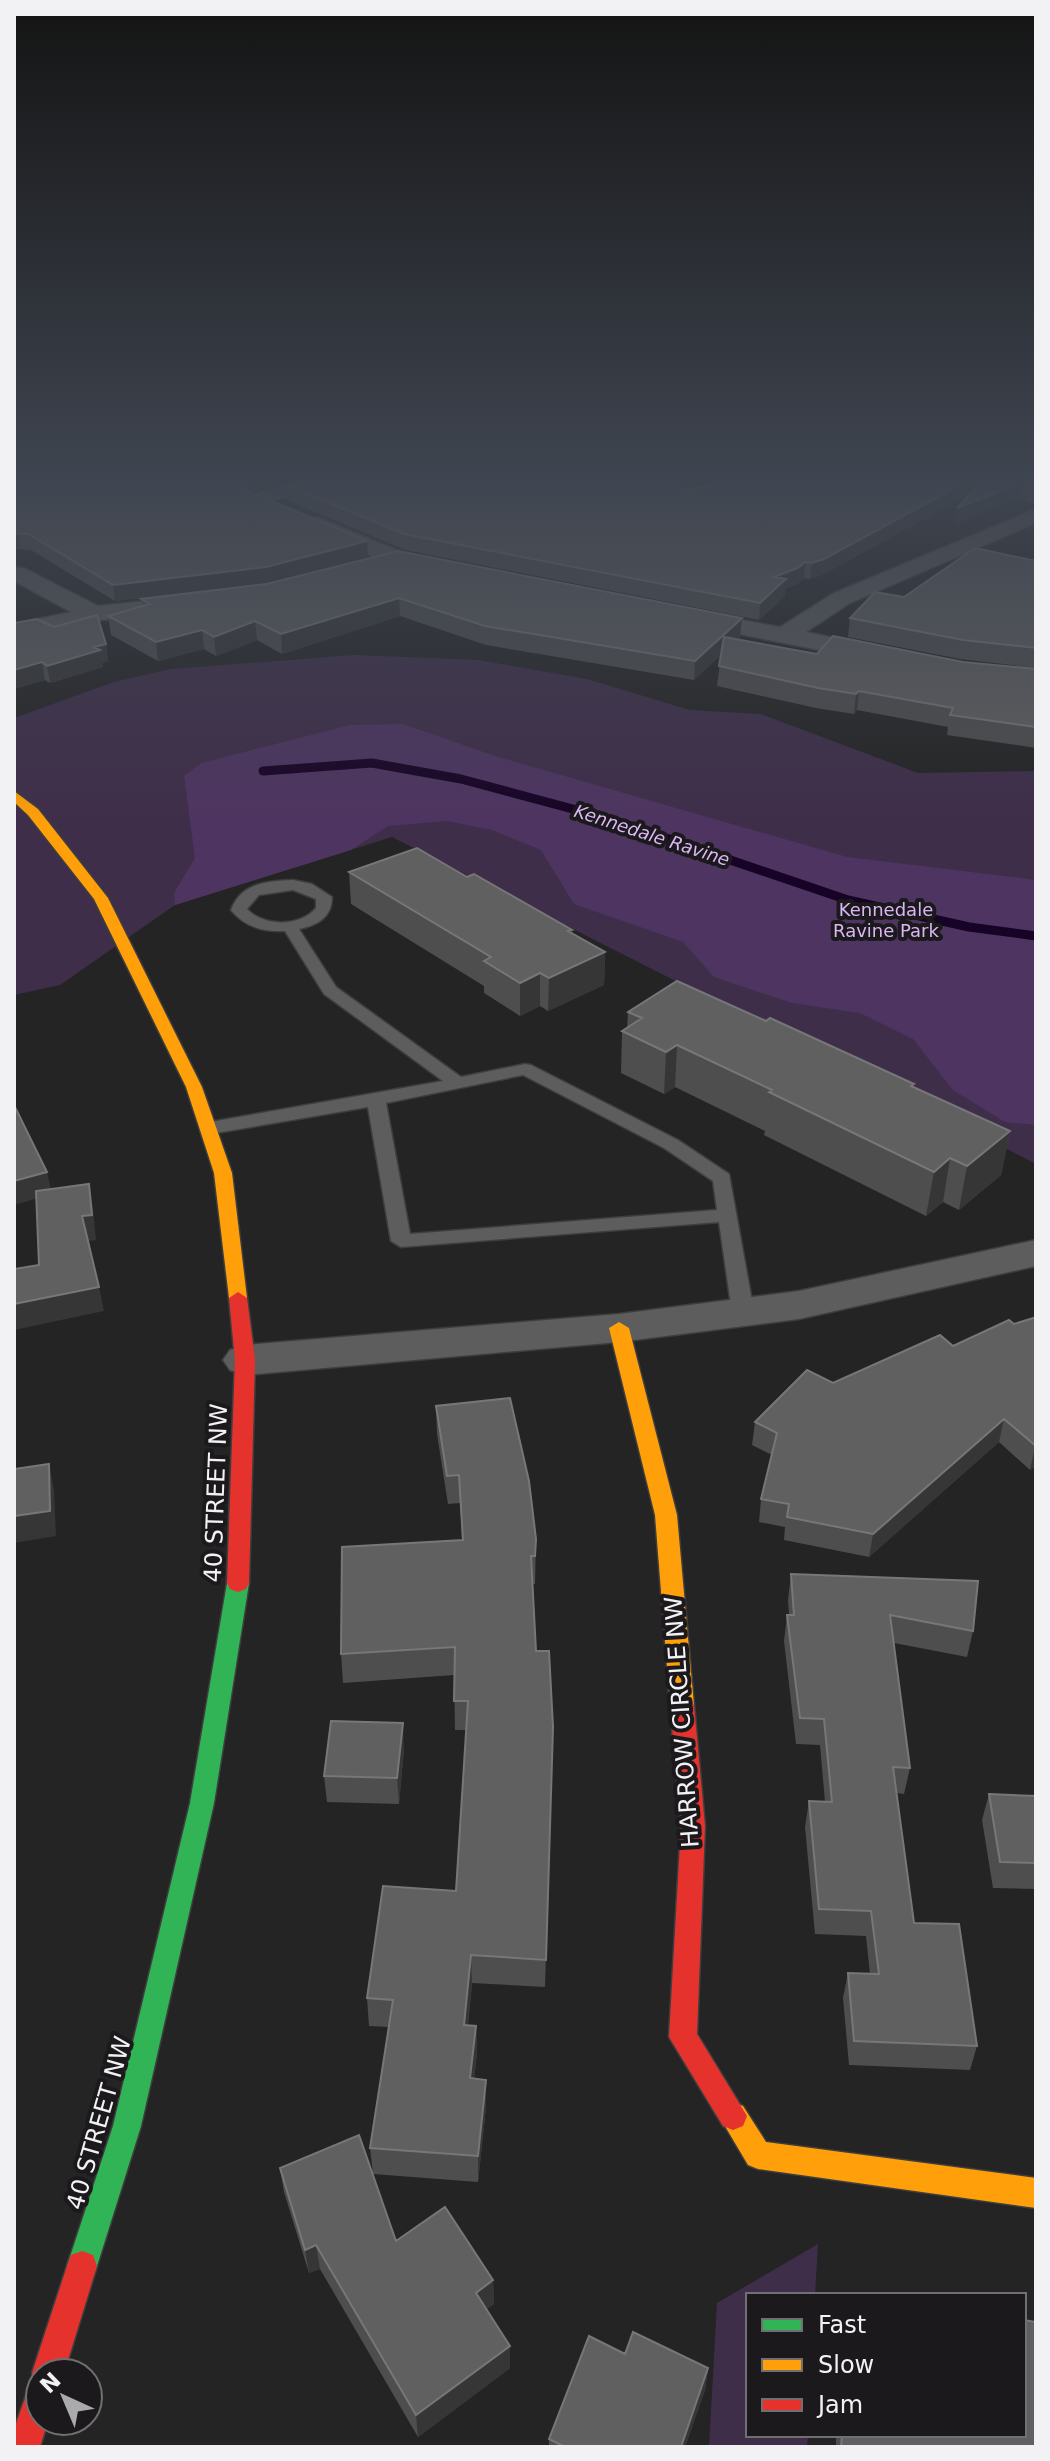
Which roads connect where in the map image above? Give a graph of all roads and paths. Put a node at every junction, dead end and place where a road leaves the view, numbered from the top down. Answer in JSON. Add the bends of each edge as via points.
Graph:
{"nodes":[{"id":1,"x":52,"y":592,"type":"edge"},
{"id":2,"x":857,"y":592,"type":"edge"},
{"id":3,"x":214,"y":601,"type":"edge"},
{"id":4,"x":660,"y":611,"type":"edge"},
{"id":5,"x":94,"y":614,"type":"junction"},
{"id":6,"x":14,"y":631,"type":"edge"},
{"id":7,"x":784,"y":636,"type":"junction"},
{"id":8,"x":901,"y":658,"type":"edge"},
{"id":9,"x":14,"y":795,"type":"edge"},
{"id":10,"x":290,"y":927,"type":"junction"},
{"id":11,"x":458,"y":1083,"type":"junction"},
{"id":12,"x":376,"y":1100,"type":"junction"},
{"id":13,"x":210,"y":1128,"type":"junction"},
{"id":14,"x":728,"y":1215,"type":"junction"},
{"id":15,"x":1036,"y":1253,"type":"edge"},
{"id":16,"x":743,"y":1312,"type":"junction"},
{"id":17,"x":619,"y":1328,"type":"junction"},
{"id":18,"x":245,"y":1360,"type":"junction"},
{"id":19,"x":1036,"y":2193,"type":"edge"},
{"id":20,"x":53,"y":2357,"type":"edge"}],
"edges":[{"from":1,"to":5,"type":"street"},
{"from":2,"to":7,"type":"street"},
{"from":3,"to":5,"type":"street"},
{"from":4,"to":7,"type":"street"},
{"from":5,"to":6,"type":"street"},
{"from":7,"to":8,"type":"street"},
{"from":9,"to":13,"type":"street","name":"40 STREET NW","via":[[101,898]]},
{"from":10,"to":10,"type":"lane","via":[[250,922],[239,910],[240,903],[254,891],[279,885],[307,887],[324,897],[326,904],[316,918]]},
{"from":10,"to":11,"type":"lane","via":[[330,990]]},
{"from":11,"to":12,"type":"lane"},
{"from":11,"to":14,"type":"lane","via":[[525,1069],[671,1144],[722,1178]]},
{"from":12,"to":13,"type":"lane"},
{"from":12,"to":14,"type":"lane","via":[[401,1241]]},
{"from":13,"to":18,"type":"street","name":"40 STREET NW","via":[[223,1173]]},
{"from":14,"to":16,"type":"lane"},
{"from":15,"to":16,"type":"street","via":[[799,1305]]},
{"from":16,"to":17,"type":"street"},
{"from":17,"to":18,"type":"street"},
{"from":17,"to":19,"type":"street","name":"HARROW CIRCLE NW","via":[[666,1515],[693,1826],[683,2037],[758,2155]]},
{"from":18,"to":20,"type":"street","name":"40 STREET NW","via":[[240,1573],[202,1803],[127,2126]]}]}
